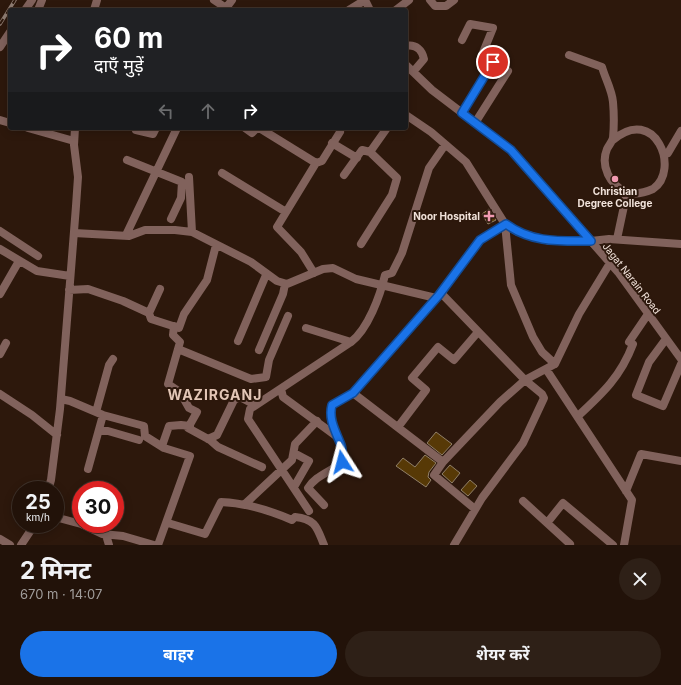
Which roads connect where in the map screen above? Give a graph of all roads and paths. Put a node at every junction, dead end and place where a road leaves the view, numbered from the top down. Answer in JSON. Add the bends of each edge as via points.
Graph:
{"nodes":[{"id":1,"x":232,"y":0,"type":"edge"},
{"id":2,"x":365,"y":0,"type":"edge"},
{"id":3,"x":409,"y":0,"type":"edge"},
{"id":4,"x":430,"y":0,"type":"edge"},
{"id":5,"x":454,"y":0,"type":"edge"},
{"id":6,"x":221,"y":6,"type":"edge"},
{"id":7,"x":352,"y":8,"type":"edge"},
{"id":8,"x":399,"y":8,"type":"edge"},
{"id":9,"x":8,"y":35,"type":"edge"},
{"id":10,"x":462,"y":40,"type":"dead end"},
{"id":11,"x":408,"y":45,"type":"edge"},
{"id":12,"x":0,"y":47,"type":"edge"},
{"id":13,"x":569,"y":55,"type":"dead end"},
{"id":14,"x":408,"y":67,"type":"edge"},
{"id":15,"x":508,"y":71,"type":"dead end"},
{"id":16,"x":413,"y":72,"type":"junction"},
{"id":17,"x":462,"y":113,"type":"junction"},
{"id":18,"x":408,"y":116,"type":"edge"},
{"id":19,"x":475,"y":123,"type":"junction"},
{"id":20,"x":35,"y":130,"type":"edge"},
{"id":21,"x":75,"y":130,"type":"edge"},
{"id":22,"x":136,"y":130,"type":"dead end"},
{"id":23,"x":155,"y":130,"type":"edge"},
{"id":24,"x":176,"y":130,"type":"edge"},
{"id":25,"x":263,"y":130,"type":"edge"},
{"id":26,"x":386,"y":130,"type":"edge"},
{"id":27,"x":681,"y":131,"type":"edge"},
{"id":28,"x":340,"y":132,"type":"dead end"},
{"id":29,"x":612,"y":140,"type":"junction"},
{"id":30,"x":74,"y":141,"type":"junction"},
{"id":31,"x":332,"y":143,"type":"junction"},
{"id":32,"x":446,"y":145,"type":"junction"},
{"id":33,"x":370,"y":152,"type":"junction"},
{"id":34,"x":668,"y":152,"type":"junction"},
{"id":35,"x":357,"y":158,"type":"junction"},
{"id":36,"x":126,"y":160,"type":"dead end"},
{"id":37,"x":316,"y":163,"type":"junction"},
{"id":38,"x":156,"y":172,"type":"junction"},
{"id":39,"x":222,"y":173,"type":"dead end"},
{"id":40,"x":344,"y":175,"type":"dead end"},
{"id":41,"x":189,"y":177,"type":"dead end"},
{"id":42,"x":627,"y":192,"type":"junction"},
{"id":43,"x":286,"y":212,"type":"junction"},
{"id":44,"x":171,"y":219,"type":"dead end"},
{"id":45,"x":506,"y":224,"type":"junction"},
{"id":46,"x":0,"y":231,"type":"edge"},
{"id":47,"x":192,"y":232,"type":"junction"},
{"id":48,"x":74,"y":233,"type":"junction"},
{"id":49,"x":126,"y":235,"type":"junction"},
{"id":50,"x":617,"y":239,"type":"junction"},
{"id":51,"x":591,"y":241,"type":"junction"},
{"id":52,"x":361,"y":244,"type":"dead end"},
{"id":53,"x":681,"y":244,"type":"edge"},
{"id":54,"x":216,"y":245,"type":"junction"},
{"id":55,"x":0,"y":249,"type":"edge"},
{"id":56,"x":38,"y":256,"type":"dead end"},
{"id":57,"x":19,"y":261,"type":"junction"},
{"id":58,"x":610,"y":263,"type":"junction"},
{"id":59,"x":314,"y":273,"type":"junction"},
{"id":60,"x":266,"y":275,"type":"junction"},
{"id":61,"x":70,"y":276,"type":"junction"},
{"id":62,"x":285,"y":284,"type":"junction"},
{"id":63,"x":382,"y":286,"type":"junction"},
{"id":64,"x":160,"y":289,"type":"dead end"},
{"id":65,"x":69,"y":290,"type":"junction"},
{"id":66,"x":0,"y":294,"type":"edge"},
{"id":67,"x":438,"y":295,"type":"junction"},
{"id":68,"x":149,"y":313,"type":"junction"},
{"id":69,"x":648,"y":314,"type":"junction"},
{"id":70,"x":288,"y":316,"type":"dead end"},
{"id":71,"x":174,"y":326,"type":"junction"},
{"id":72,"x":306,"y":328,"type":"dead end"},
{"id":73,"x":478,"y":332,"type":"junction"},
{"id":74,"x":666,"y":339,"type":"junction"},
{"id":75,"x":238,"y":341,"type":"dead end"},
{"id":76,"x":351,"y":342,"type":"junction"},
{"id":77,"x":6,"y":343,"type":"dead end"},
{"id":78,"x":178,"y":349,"type":"junction"},
{"id":79,"x":259,"y":350,"type":"dead end"},
{"id":80,"x":0,"y":354,"type":"edge"},
{"id":81,"x":113,"y":359,"type":"dead end"},
{"id":82,"x":681,"y":359,"type":"edge"},
{"id":83,"x":555,"y":364,"type":"junction"},
{"id":84,"x":681,"y":364,"type":"edge"},
{"id":85,"x":546,"y":369,"type":"junction"},
{"id":86,"x":525,"y":380,"type":"junction"},
{"id":87,"x":281,"y":389,"type":"junction"},
{"id":88,"x":353,"y":393,"type":"junction"},
{"id":89,"x":0,"y":394,"type":"edge"},
{"id":90,"x":61,"y":399,"type":"junction"},
{"id":91,"x":255,"y":406,"type":"junction"},
{"id":92,"x":99,"y":414,"type":"junction"},
{"id":93,"x":578,"y":416,"type":"junction"},
{"id":94,"x":317,"y":421,"type":"junction"},
{"id":95,"x":190,"y":426,"type":"junction"},
{"id":96,"x":398,"y":427,"type":"junction"},
{"id":97,"x":99,"y":431,"type":"junction"},
{"id":98,"x":57,"y":435,"type":"junction"},
{"id":99,"x":336,"y":436,"type":"junction"},
{"id":100,"x":208,"y":439,"type":"junction"},
{"id":101,"x":139,"y":440,"type":"dead end"},
{"id":102,"x":162,"y":446,"type":"junction"},
{"id":103,"x":294,"y":453,"type":"junction"},
{"id":104,"x":681,"y":461,"type":"edge"},
{"id":105,"x":444,"y":462,"type":"junction"},
{"id":106,"x":262,"y":467,"type":"dead end"},
{"id":107,"x":88,"y":469,"type":"dead end"},
{"id":108,"x":283,"y":470,"type":"junction"},
{"id":109,"x":303,"y":471,"type":"junction"},
{"id":110,"x":313,"y":480,"type":"junction"},
{"id":111,"x":49,"y":481,"type":"edge"},
{"id":112,"x":294,"y":487,"type":"junction"},
{"id":113,"x":626,"y":491,"type":"junction"},
{"id":114,"x":523,"y":502,"type":"dead end"},
{"id":115,"x":245,"y":504,"type":"junction"},
{"id":116,"x":324,"y":505,"type":"dead end"},
{"id":117,"x":475,"y":509,"type":"junction"},
{"id":118,"x":309,"y":511,"type":"dead end"},
{"id":119,"x":168,"y":523,"type":"junction"},
{"id":120,"x":547,"y":523,"type":"junction"},
{"id":121,"x":29,"y":533,"type":"edge"},
{"id":122,"x":101,"y":533,"type":"edge"},
{"id":123,"x":106,"y":535,"type":"junction"},
{"id":124,"x":0,"y":539,"type":"edge"},
{"id":125,"x":570,"y":544,"type":"dead end"},
{"id":126,"x":10,"y":545,"type":"edge"},
{"id":127,"x":21,"y":545,"type":"edge"},
{"id":128,"x":109,"y":545,"type":"edge"},
{"id":129,"x":154,"y":545,"type":"edge"},
{"id":130,"x":158,"y":545,"type":"edge"},
{"id":131,"x":324,"y":545,"type":"edge"},
{"id":132,"x":454,"y":545,"type":"edge"},
{"id":133,"x":613,"y":545,"type":"edge"},
{"id":134,"x":624,"y":545,"type":"edge"}],
"edges":[{"from":1,"to":6,"type":"street"},
{"from":2,"to":7,"type":"street"},
{"from":3,"to":8,"type":"street"},
{"from":4,"to":5,"type":"street","via":[[435,6],[446,6]]},
{"from":9,"to":12,"type":"street"},
{"from":10,"to":17,"type":"street","via":[[470,24],[493,28],[482,55],[493,62]]},
{"from":11,"to":16,"type":"street","via":[[417,47],[423,53],[424,59]]},
{"from":13,"to":29,"type":"street","via":[[602,67],[613,100]]},
{"from":14,"to":16,"type":"street","name":"Jagat Narain Road"},
{"from":15,"to":19,"type":"street"},
{"from":16,"to":17,"type":"street","name":"Jagat Narain Road"},
{"from":17,"to":19,"type":"street","name":"Jagat Narain Road"},
{"from":18,"to":32,"type":"street"},
{"from":19,"to":51,"type":"street","name":"Jagat Narain Road","via":[[511,150]]},
{"from":20,"to":30,"type":"street"},
{"from":21,"to":30,"type":"street"},
{"from":22,"to":23,"type":"street","via":[[153,134]]},
{"from":24,"to":38,"type":"street"},
{"from":25,"to":37,"type":"street"},
{"from":26,"to":33,"type":"street"},
{"from":27,"to":34,"type":"street"},
{"from":28,"to":31,"type":"street"},
{"from":29,"to":34,"type":"street","via":[[629,130],[649,131],[658,136]]},
{"from":29,"to":42,"type":"street","via":[[605,159],[606,170],[610,180]]},
{"from":30,"to":48,"type":"street","via":[[78,177]]},
{"from":31,"to":35,"type":"street"},
{"from":31,"to":37,"type":"street","via":[[322,161]]},
{"from":32,"to":45,"type":"street","via":[[466,162]]},
{"from":32,"to":63,"type":"street","via":[[430,168],[402,253],[392,273],[385,275]]},
{"from":33,"to":35,"type":"street","via":[[362,150]]},
{"from":33,"to":52,"type":"street","via":[[397,178],[392,195]]},
{"from":34,"to":42,"type":"street","via":[[668,172],[656,188],[637,194]]},
{"from":35,"to":40,"type":"street"},
{"from":36,"to":38,"type":"street"},
{"from":37,"to":43,"type":"street"},
{"from":38,"to":44,"type":"street","via":[[182,182],[181,198]]},
{"from":38,"to":49,"type":"street"},
{"from":39,"to":43,"type":"street"},
{"from":41,"to":47,"type":"street"},
{"from":42,"to":50,"type":"street"},
{"from":43,"to":59,"type":"street","via":[[277,227],[301,252]]},
{"from":45,"to":51,"type":"street","via":[[518,232],[549,241]]},
{"from":45,"to":67,"type":"street","via":[[480,240]]},
{"from":45,"to":83,"type":"street","via":[[511,285],[533,337],[542,352]]},
{"from":46,"to":56,"type":"street"},
{"from":47,"to":49,"type":"street","via":[[145,230]]},
{"from":47,"to":54,"type":"street"},
{"from":48,"to":49,"type":"street"},
{"from":48,"to":61,"type":"street"},
{"from":50,"to":51,"type":"street"},
{"from":50,"to":53,"type":"street"},
{"from":51,"to":58,"type":"street","name":"Jagat Narain Road"},
{"from":54,"to":60,"type":"street","via":[[251,262]]},
{"from":54,"to":71,"type":"street","via":[[207,280],[184,314],[179,328]]},
{"from":55,"to":57,"type":"street"},
{"from":57,"to":61,"type":"street","via":[[37,271]]},
{"from":57,"to":66,"type":"street"},
{"from":58,"to":69,"type":"street","name":"Jagat Narain Road"},
{"from":58,"to":83,"type":"street","via":[[579,314]]},
{"from":59,"to":62,"type":"street"},
{"from":59,"to":63,"type":"street","via":[[333,268],[356,279]]},
{"from":60,"to":62,"type":"street"},
{"from":60,"to":75,"type":"street"},
{"from":61,"to":65,"type":"street"},
{"from":62,"to":79,"type":"street"},
{"from":63,"to":67,"type":"street"},
{"from":63,"to":76,"type":"street","via":[[363,330]]},
{"from":64,"to":68,"type":"street"},
{"from":65,"to":68,"type":"street","via":[[88,289]]},
{"from":65,"to":90,"type":"street"},
{"from":67,"to":73,"type":"street"},
{"from":67,"to":88,"type":"street"},
{"from":68,"to":71,"type":"street","via":[[152,319]]},
{"from":69,"to":74,"type":"street","name":"Jagat Narain Road"},
{"from":69,"to":93,"type":"street","via":[[628,342],[633,344],[626,362],[609,387]]},
{"from":70,"to":78,"type":"street","via":[[269,360],[266,377],[251,379]]},
{"from":71,"to":78,"type":"street","via":[[173,334],[180,342]]},
{"from":72,"to":76,"type":"street"},
{"from":73,"to":86,"type":"street"},
{"from":73,"to":96,"type":"street","via":[[454,360],[438,347],[412,378],[426,390]]},
{"from":74,"to":82,"type":"street","name":"Jagat Narain Road"},
{"from":74,"to":84,"type":"street","via":[[649,362],[636,395],[663,406]]},
{"from":76,"to":87,"type":"street"},
{"from":77,"to":80,"type":"street"},
{"from":78,"to":95,"type":"street","via":[[168,384],[180,392],[189,408],[197,412]]},
{"from":81,"to":92,"type":"street","via":[[109,365]]},
{"from":83,"to":85,"type":"street"},
{"from":85,"to":86,"type":"street"},
{"from":85,"to":93,"type":"street"},
{"from":86,"to":105,"type":"street","via":[[500,402]]},
{"from":86,"to":117,"type":"street","via":[[544,398],[523,443]]},
{"from":87,"to":91,"type":"street"},
{"from":87,"to":94,"type":"street","via":[[283,397]]},
{"from":88,"to":96,"type":"street"},
{"from":88,"to":99,"type":"street","via":[[332,405],[330,413]]},
{"from":89,"to":98,"type":"street"},
{"from":90,"to":92,"type":"street"},
{"from":90,"to":98,"type":"street"},
{"from":91,"to":100,"type":"street","via":[[240,397],[234,400],[217,435]]},
{"from":91,"to":108,"type":"street","via":[[250,409],[248,419]]},
{"from":92,"to":97,"type":"street"},
{"from":92,"to":102,"type":"street","via":[[144,426],[145,436]]},
{"from":93,"to":113,"type":"street"},
{"from":94,"to":99,"type":"street"},
{"from":94,"to":103,"type":"street","via":[[295,444]]},
{"from":95,"to":100,"type":"street","via":[[188,428]]},
{"from":95,"to":102,"type":"street","via":[[169,426]]},
{"from":96,"to":105,"type":"street"},
{"from":97,"to":101,"type":"street"},
{"from":97,"to":107,"type":"street"},
{"from":98,"to":111,"type":"street"},
{"from":99,"to":110,"type":"street","via":[[342,447],[342,462]]},
{"from":100,"to":106,"type":"street","via":[[218,447]]},
{"from":102,"to":119,"type":"street","via":[[190,456]]},
{"from":103,"to":108,"type":"street","via":[[292,460]]},
{"from":103,"to":109,"type":"street","via":[[310,461]]},
{"from":104,"to":113,"type":"street","via":[[641,454]]},
{"from":105,"to":117,"type":"street","via":[[434,475]]},
{"from":108,"to":112,"type":"street"},
{"from":108,"to":115,"type":"street"},
{"from":109,"to":110,"type":"street"},
{"from":109,"to":112,"type":"street"},
{"from":110,"to":116,"type":"street","via":[[308,488]]},
{"from":112,"to":118,"type":"street"},
{"from":113,"to":134,"type":"street","via":[[632,500]]},
{"from":114,"to":120,"type":"street"},
{"from":115,"to":119,"type":"street","via":[[221,502],[205,534]]},
{"from":115,"to":131,"type":"street","via":[[292,520],[295,517],[305,518],[314,523]]},
{"from":117,"to":132,"type":"street"},
{"from":119,"to":130,"type":"street"},
{"from":120,"to":125,"type":"street"},
{"from":120,"to":133,"type":"street","via":[[563,503]]},
{"from":121,"to":127,"type":"street"},
{"from":122,"to":123,"type":"street"},
{"from":123,"to":128,"type":"street"},
{"from":123,"to":129,"type":"street","via":[[123,536]]},
{"from":124,"to":126,"type":"street"}]}
